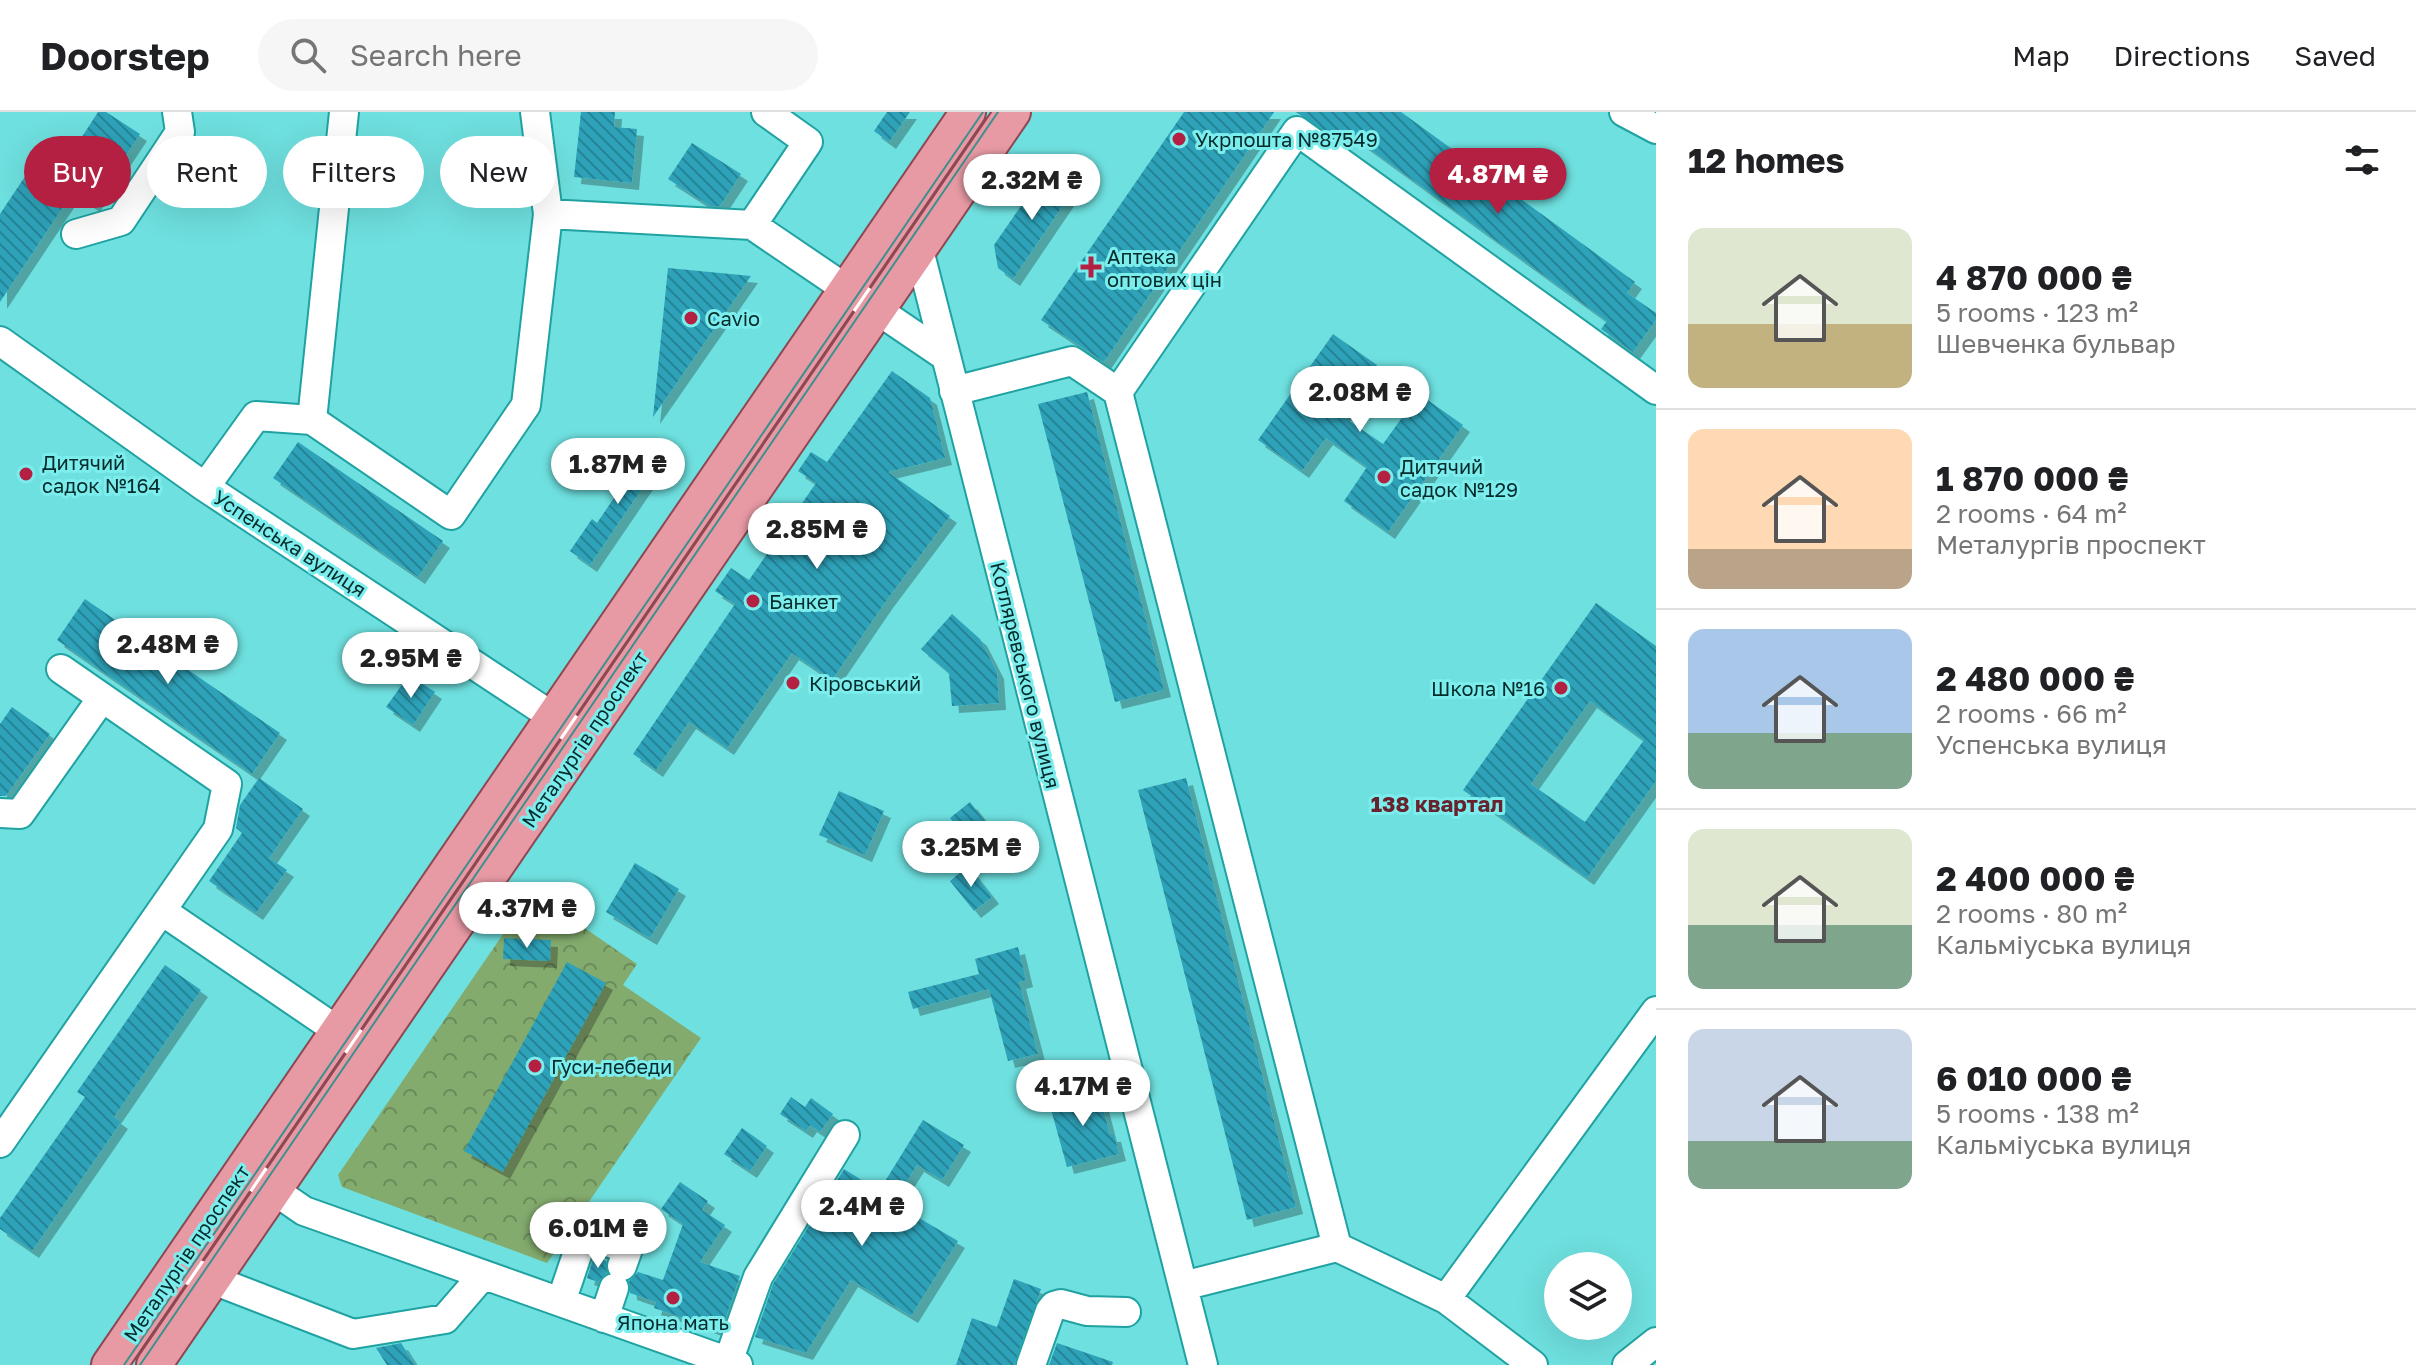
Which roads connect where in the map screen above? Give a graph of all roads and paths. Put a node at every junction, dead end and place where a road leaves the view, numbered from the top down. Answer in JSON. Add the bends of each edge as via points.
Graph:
{"nodes":[{"id":1,"x":177,"y":112,"type":"edge"},
{"id":2,"x":344,"y":112,"type":"edge"},
{"id":3,"x":535,"y":112,"type":"edge"},
{"id":4,"x":766,"y":112,"type":"edge"},
{"id":5,"x":968,"y":112,"type":"edge"},
{"id":6,"x":1013,"y":112,"type":"edge"},
{"id":7,"x":1624,"y":112,"type":"edge"},
{"id":8,"x":1656,"y":129,"type":"edge"},
{"id":9,"x":548,"y":214,"type":"junction"},
{"id":10,"x":752,"y":225,"type":"junction"},
{"id":11,"x":76,"y":234,"type":"dead end"},
{"id":12,"x":919,"y":250,"type":"junction"},
{"id":13,"x":847,"y":288,"type":"junction"},
{"id":14,"x":878,"y":309,"type":"junction"},
{"id":15,"x":0,"y":341,"type":"edge"},
{"id":16,"x":945,"y":356,"type":"junction"},
{"id":17,"x":1656,"y":390,"type":"edge"},
{"id":18,"x":954,"y":391,"type":"junction"},
{"id":19,"x":1118,"y":392,"type":"junction"},
{"id":20,"x":312,"y":420,"type":"junction"},
{"id":21,"x":205,"y":487,"type":"junction"},
{"id":22,"x":61,"y":669,"type":"dead end"},
{"id":23,"x":102,"y":698,"type":"junction"},
{"id":24,"x":554,"y":717,"type":"junction"},
{"id":25,"x":585,"y":738,"type":"junction"},
{"id":26,"x":0,"y":813,"type":"edge"},
{"id":27,"x":162,"y":911,"type":"junction"},
{"id":28,"x":1656,"y":1011,"type":"edge"},
{"id":29,"x":338,"y":1031,"type":"junction"},
{"id":30,"x":369,"y":1052,"type":"junction"},
{"id":31,"x":845,"y":1135,"type":"dead end"},
{"id":32,"x":0,"y":1143,"type":"edge"},
{"id":33,"x":243,"y":1169,"type":"junction"},
{"id":34,"x":274,"y":1191,"type":"junction"},
{"id":35,"x":1337,"y":1247,"type":"junction"},
{"id":36,"x":177,"y":1266,"type":"junction"},
{"id":37,"x":483,"y":1275,"type":"junction"},
{"id":38,"x":212,"y":1280,"type":"junction"},
{"id":39,"x":1183,"y":1286,"type":"junction"},
{"id":40,"x":1446,"y":1299,"type":"junction"},
{"id":41,"x":561,"y":1302,"type":"junction"},
{"id":42,"x":1126,"y":1312,"type":"dead end"},
{"id":43,"x":604,"y":1318,"type":"junction"},
{"id":44,"x":1654,"y":1345,"type":"edge"},
{"id":45,"x":731,"y":1364,"type":"edge"},
{"id":46,"x":109,"y":1365,"type":"edge"},
{"id":47,"x":154,"y":1365,"type":"edge"},
{"id":48,"x":1031,"y":1365,"type":"edge"},
{"id":49,"x":1203,"y":1365,"type":"edge"},
{"id":50,"x":1533,"y":1365,"type":"edge"},
{"id":51,"x":1627,"y":1365,"type":"edge"}],
"edges":[{"from":1,"to":11,"type":"street","via":[[180,132],[121,221]]},
{"from":2,"to":20,"type":"street"},
{"from":3,"to":9,"type":"street"},
{"from":4,"to":10,"type":"street","via":[[808,142]]},
{"from":5,"to":13,"type":"main road","name":"Металургів проспект"},
{"from":6,"to":12,"type":"main road","name":"Металургів проспект"},
{"from":7,"to":8,"type":"street"},
{"from":9,"to":10,"type":"street"},
{"from":9,"to":20,"type":"street","via":[[526,405],[451,515]]},
{"from":10,"to":13,"type":"street"},
{"from":12,"to":14,"type":"main road","name":"Металургів проспект"},
{"from":12,"to":16,"type":"street","name":"Котляревського вулиця"},
{"from":13,"to":14,"type":"street"},
{"from":13,"to":24,"type":"main road","name":"Металургів проспект"},
{"from":14,"to":16,"type":"street"},
{"from":14,"to":25,"type":"main road","name":"Металургів проспект"},
{"from":15,"to":21,"type":"street","name":"Успенська вулиця"},
{"from":16,"to":18,"type":"street","name":"Котляревського вулиця"},
{"from":17,"to":19,"type":"street","via":[[1297,131]]},
{"from":18,"to":19,"type":"street","via":[[1072,361]]},
{"from":18,"to":39,"type":"street","name":"Котляревського вулиця"},
{"from":19,"to":35,"type":"street"},
{"from":20,"to":21,"type":"street","via":[[256,416]]},
{"from":21,"to":24,"type":"street","name":"Успенська вулиця"},
{"from":22,"to":23,"type":"street"},
{"from":23,"to":26,"type":"street","via":[[20,814]]},
{"from":23,"to":27,"type":"street","via":[[227,784],[218,829]]},
{"from":24,"to":25,"type":"street","name":"Успенська вулиця"},
{"from":24,"to":29,"type":"main road","name":"Металургів проспект"},
{"from":25,"to":30,"type":"main road","name":"Металургів проспект"},
{"from":27,"to":29,"type":"street"},
{"from":27,"to":32,"type":"street"},
{"from":28,"to":40,"type":"street"},
{"from":29,"to":30,"type":"street"},
{"from":29,"to":33,"type":"main road","name":"Металургів проспект"},
{"from":30,"to":34,"type":"main road","name":"Металургів проспект"},
{"from":31,"to":45,"type":"street","via":[[758,1277]]},
{"from":33,"to":34,"type":"street"},
{"from":33,"to":36,"type":"main road","name":"Металургів проспект"},
{"from":34,"to":37,"type":"street","via":[[304,1211]]},
{"from":34,"to":38,"type":"main road","name":"Металургів проспект"},
{"from":35,"to":39,"type":"street"},
{"from":35,"to":40,"type":"street"},
{"from":36,"to":38,"type":"street"},
{"from":36,"to":46,"type":"main road","name":"Металургів проспект"},
{"from":37,"to":38,"type":"street","via":[[445,1319],[353,1334]]},
{"from":37,"to":41,"type":"street"},
{"from":38,"to":47,"type":"main road","name":"Металургів проспект"},
{"from":39,"to":49,"type":"street","name":"Котляревського вулиця"},
{"from":40,"to":50,"type":"street"},
{"from":41,"to":43,"type":"street"},
{"from":41,"to":43,"type":"street","via":[[584,1234],[628,1249]]},
{"from":42,"to":48,"type":"street","via":[[1054,1306]]},
{"from":43,"to":45,"type":"street"},
{"from":44,"to":51,"type":"street"}]}
